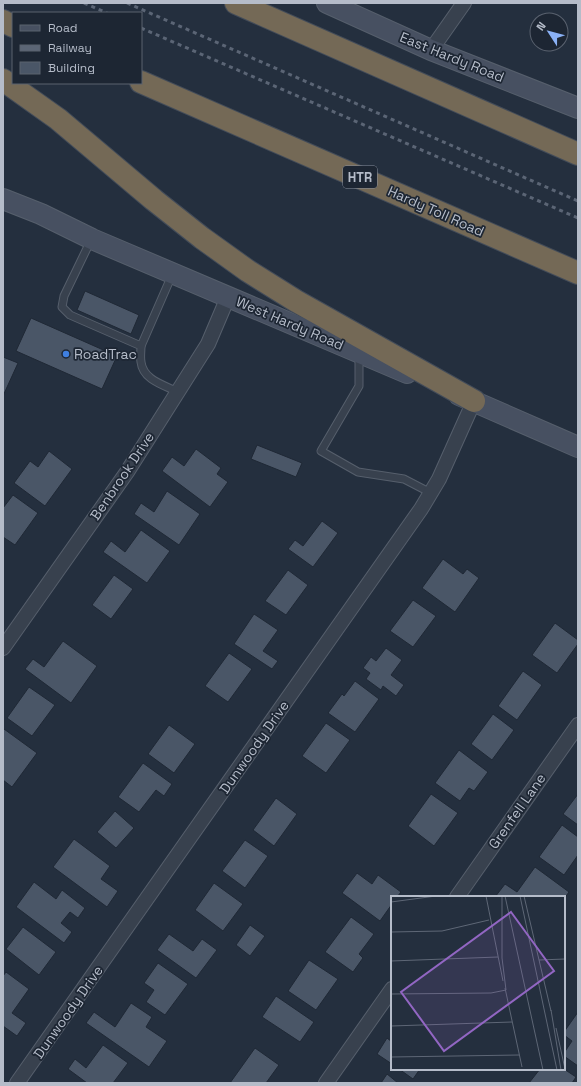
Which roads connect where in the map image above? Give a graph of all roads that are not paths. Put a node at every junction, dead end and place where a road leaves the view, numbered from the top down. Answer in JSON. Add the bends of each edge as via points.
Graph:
{"nodes":[{"id":1,"x":236,"y":3,"type":"edge"},
{"id":2,"x":327,"y":3,"type":"edge"},
{"id":3,"x":464,"y":3,"type":"edge"},
{"id":4,"x":3,"y":21,"type":"edge"},
{"id":5,"x":12,"y":26,"type":"edge"},
{"id":6,"x":431,"y":50,"type":"junction"},
{"id":7,"x":3,"y":80,"type":"edge"},
{"id":8,"x":142,"y":82,"type":"edge"},
{"id":9,"x":578,"y":108,"type":"edge"},
{"id":10,"x":578,"y":154,"type":"edge"},
{"id":11,"x":3,"y":199,"type":"edge"},
{"id":12,"x":92,"y":239,"type":"junction"},
{"id":13,"x":173,"y":273,"type":"junction"},
{"id":14,"x":578,"y":273,"type":"edge"},
{"id":15,"x":228,"y":297,"type":"junction"},
{"id":16,"x":141,"y":346,"type":"junction"},
{"id":17,"x":359,"y":352,"type":"junction"},
{"id":18,"x":178,"y":392,"type":"junction"},
{"id":19,"x":474,"y":401,"type":"junction"},
{"id":20,"x":578,"y":447,"type":"edge"},
{"id":21,"x":431,"y":493,"type":"junction"},
{"id":22,"x":3,"y":648,"type":"edge"},
{"id":23,"x":578,"y":725,"type":"edge"},
{"id":24,"x":458,"y":896,"type":"edge"},
{"id":25,"x":391,"y":990,"type":"edge"},
{"id":26,"x":17,"y":1083,"type":"edge"},
{"id":27,"x":326,"y":1083,"type":"edge"}],
"edges":[{"from":1,"to":10,"type":"highway"},
{"from":2,"to":6,"type":"main road","name":"East Hardy Road"},
{"from":3,"to":6,"type":"street"},
{"from":4,"to":5,"type":"highway"},
{"from":6,"to":9,"type":"main road","name":"East Hardy Road"},
{"from":7,"to":19,"type":"highway","via":[[58,119],[154,200],[248,271],[296,302]]},
{"from":8,"to":14,"type":"highway","name":"Hardy Toll Road","number":"HTR"},
{"from":11,"to":12,"type":"main road","name":"West Hardy Road"},
{"from":12,"to":13,"type":"main road","name":"West Hardy Road"},
{"from":12,"to":16,"type":"lane","via":[[64,296],[62,307],[70,315]]},
{"from":13,"to":15,"type":"main road","name":"West Hardy Road"},
{"from":13,"to":16,"type":"lane"},
{"from":15,"to":17,"type":"main road","name":"West Hardy Road"},
{"from":15,"to":18,"type":"street","name":"Benbrook Drive","via":[[208,344]]},
{"from":16,"to":18,"type":"lane","via":[[143,371],[148,377]]},
{"from":17,"to":19,"type":"main road","name":"West Hardy Road"},
{"from":17,"to":21,"type":"lane","via":[[359,386],[321,451],[358,472],[404,479]]},
{"from":18,"to":22,"type":"street","name":"Benbrook Drive","via":[[127,472]]},
{"from":19,"to":20,"type":"main road","name":"West Hardy Road"},
{"from":19,"to":21,"type":"street","name":"Dunwoody Drive"},
{"from":21,"to":26,"type":"street","name":"Dunwoody Drive"},
{"from":23,"to":24,"type":"street","name":"Grenfell Lane"},
{"from":25,"to":27,"type":"street"}]}
